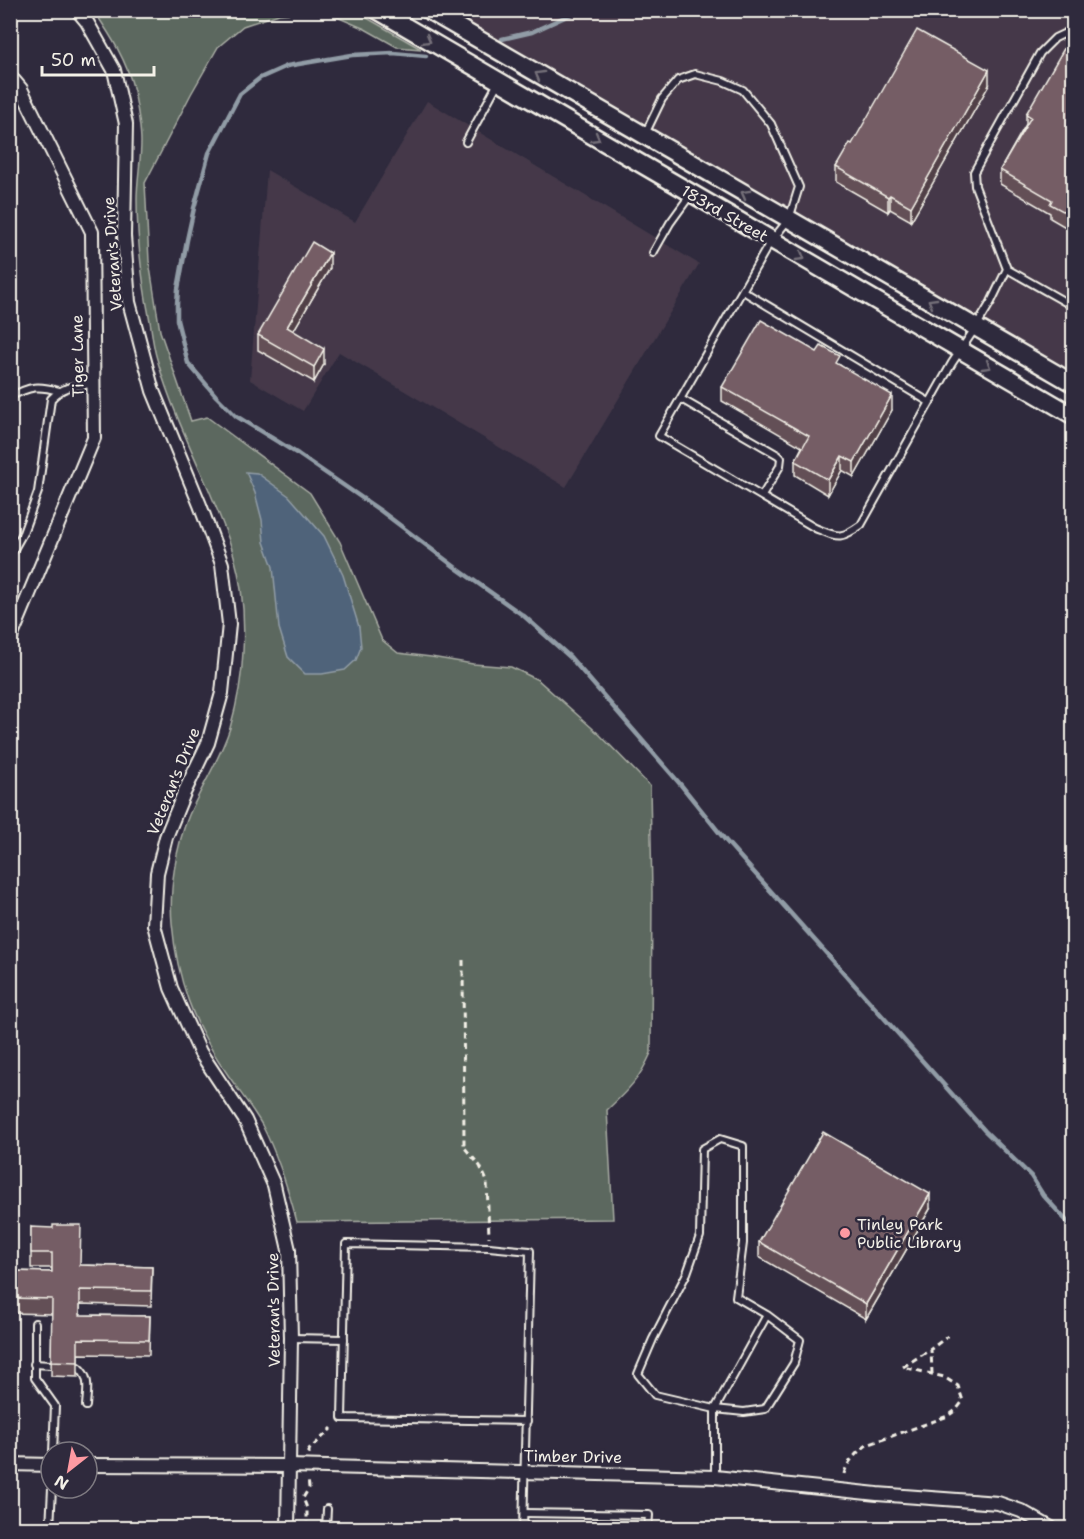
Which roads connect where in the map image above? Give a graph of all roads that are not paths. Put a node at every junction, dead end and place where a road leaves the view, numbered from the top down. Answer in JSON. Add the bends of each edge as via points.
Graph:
{"nodes":[{"id":1,"x":77,"y":10,"type":"edge"},
{"id":2,"x":377,"y":10,"type":"edge"},
{"id":3,"x":428,"y":10,"type":"edge"},
{"id":4,"x":1074,"y":29,"type":"edge"},
{"id":5,"x":10,"y":76,"type":"edge"},
{"id":6,"x":499,"y":81,"type":"junction"},
{"id":7,"x":644,"y":136,"type":"junction"},
{"id":8,"x":466,"y":142,"type":"dead end"},
{"id":9,"x":691,"y":193,"type":"junction"},
{"id":10,"x":789,"y":219,"type":"junction"},
{"id":11,"x":772,"y":240,"type":"junction"},
{"id":12,"x":653,"y":253,"type":"dead end"},
{"id":13,"x":1007,"y":269,"type":"junction"},
{"id":14,"x":742,"y":291,"type":"junction"},
{"id":15,"x":1074,"y":307,"type":"edge"},
{"id":16,"x":976,"y":327,"type":"junction"},
{"id":17,"x":961,"y":350,"type":"junction"},
{"id":18,"x":94,"y":384,"type":"junction"},
{"id":19,"x":1074,"y":384,"type":"edge"},
{"id":20,"x":59,"y":391,"type":"junction"},
{"id":21,"x":10,"y":397,"type":"edge"},
{"id":22,"x":681,"y":399,"type":"junction"},
{"id":23,"x":929,"y":402,"type":"junction"},
{"id":24,"x":1074,"y":416,"type":"edge"},
{"id":25,"x":762,"y":496,"type":"junction"},
{"id":26,"x":10,"y":556,"type":"edge"},
{"id":27,"x":10,"y":598,"type":"edge"},
{"id":28,"x":23,"y":610,"type":"junction"},
{"id":29,"x":10,"y":640,"type":"edge"},
{"id":30,"x":767,"y":1315,"type":"junction"},
{"id":31,"x":35,"y":1323,"type":"dead end"},
{"id":32,"x":291,"y":1338,"type":"junction"},
{"id":33,"x":344,"y":1339,"type":"junction"},
{"id":34,"x":34,"y":1364,"type":"junction"},
{"id":35,"x":51,"y":1365,"type":"edge"},
{"id":36,"x":78,"y":1366,"type":"edge"},
{"id":37,"x":86,"y":1406,"type":"dead end"},
{"id":38,"x":715,"y":1410,"type":"junction"},
{"id":39,"x":527,"y":1421,"type":"junction"},
{"id":40,"x":54,"y":1440,"type":"edge"},
{"id":41,"x":10,"y":1464,"type":"edge"},
{"id":42,"x":39,"y":1465,"type":"edge"},
{"id":43,"x":99,"y":1466,"type":"edge"},
{"id":44,"x":289,"y":1466,"type":"junction"},
{"id":45,"x":526,"y":1472,"type":"junction"},
{"id":46,"x":714,"y":1477,"type":"junction"},
{"id":47,"x":51,"y":1500,"type":"edge"},
{"id":48,"x":327,"y":1509,"type":"dead end"},
{"id":49,"x":524,"y":1513,"type":"junction"},
{"id":50,"x":50,"y":1528,"type":"edge"},
{"id":51,"x":288,"y":1528,"type":"edge"},
{"id":52,"x":326,"y":1528,"type":"edge"},
{"id":53,"x":523,"y":1528,"type":"edge"},
{"id":54,"x":648,"y":1528,"type":"edge"},
{"id":55,"x":1051,"y":1528,"type":"edge"}],
"edges":[{"from":1,"to":32,"type":"street","name":"Veteran's Drive","via":[[114,70],[126,124],[124,236],[129,302],[153,391],[222,564],[229,624],[222,693],[208,743],[166,837],[158,873],[154,925],[171,988],[200,1052],[245,1120],[274,1185],[289,1250]]},
{"from":2,"to":6,"type":"street","name":"183rd Street","one_way":true},
{"from":7,"to":3,"type":"street","name":"183rd Street","one_way":true},
{"from":4,"to":13,"type":"lane","via":[[1055,38],[1040,53],[974,172],[975,186]]},
{"from":5,"to":18,"type":"street","name":"Tiger Lane","via":[[21,89],[92,232]]},
{"from":6,"to":8,"type":"lane"},
{"from":6,"to":9,"type":"street","name":"183rd Street","one_way":true},
{"from":10,"to":7,"type":"street","name":"183rd Street","one_way":true},
{"from":7,"to":10,"type":"lane","via":[[662,99],[678,80],[695,74],[743,90],[771,124],[799,187]]},
{"from":9,"to":11,"type":"street","name":"183rd Street"},
{"from":9,"to":12,"type":"lane"},
{"from":10,"to":11,"type":"lane"},
{"from":16,"to":10,"type":"street","name":"183rd Street","one_way":true},
{"from":11,"to":14,"type":"lane"},
{"from":11,"to":17,"type":"street","name":"183rd Street","one_way":true},
{"from":13,"to":15,"type":"lane"},
{"from":13,"to":16,"type":"lane"},
{"from":14,"to":22,"type":"lane"},
{"from":14,"to":23,"type":"lane"},
{"from":16,"to":17,"type":"lane"},
{"from":16,"to":19,"type":"street","name":"183rd Street"},
{"from":17,"to":23,"type":"lane"},
{"from":17,"to":24,"type":"street","name":"183rd Street","one_way":true},
{"from":18,"to":20,"type":"lane"},
{"from":18,"to":28,"type":"street","name":"Tiger Lane","via":[[94,438]]},
{"from":20,"to":21,"type":"lane","via":[[32,387]]},
{"from":20,"to":26,"type":"lane","via":[[51,399],[38,492]]},
{"from":22,"to":25,"type":"lane","via":[[781,458]]},
{"from":22,"to":25,"type":"lane","via":[[659,436]]},
{"from":23,"to":25,"type":"lane","via":[[861,525],[848,535],[834,536],[815,528]]},
{"from":27,"to":28,"type":"lane"},
{"from":28,"to":29,"type":"street","name":"Tiger Lane"},
{"from":30,"to":38,"type":"lane"},
{"from":30,"to":38,"type":"lane","via":[[800,1340],[794,1363],[765,1409]]},
{"from":30,"to":38,"type":"lane","via":[[736,1297],[743,1243],[743,1146],[720,1139],[702,1149],[700,1236],[687,1274],[638,1374],[655,1395]]},
{"from":31,"to":34,"type":"lane"},
{"from":32,"to":33,"type":"lane"},
{"from":32,"to":44,"type":"street","name":"Veteran's Drive"},
{"from":33,"to":39,"type":"lane","via":[[342,1418]]},
{"from":33,"to":39,"type":"lane","via":[[346,1244],[530,1251]]},
{"from":34,"to":35,"type":"lane"},
{"from":34,"to":40,"type":"lane","via":[[35,1378],[55,1406]]},
{"from":36,"to":37,"type":"lane","via":[[87,1382]]},
{"from":38,"to":46,"type":"lane"},
{"from":39,"to":45,"type":"lane"},
{"from":41,"to":42,"type":"street"},
{"from":43,"to":44,"type":"street","name":"Timber Drive"},
{"from":44,"to":45,"type":"street","name":"Timber Drive"},
{"from":44,"to":51,"type":"street","name":"Veteran's Drive"},
{"from":45,"to":46,"type":"street","name":"Timber Drive"},
{"from":45,"to":49,"type":"lane"},
{"from":46,"to":55,"type":"street","name":"Timber Drive","via":[[998,1503]]},
{"from":47,"to":50,"type":"lane"},
{"from":48,"to":52,"type":"lane"},
{"from":49,"to":53,"type":"lane"},
{"from":49,"to":54,"type":"lane","via":[[649,1515]]}]}
